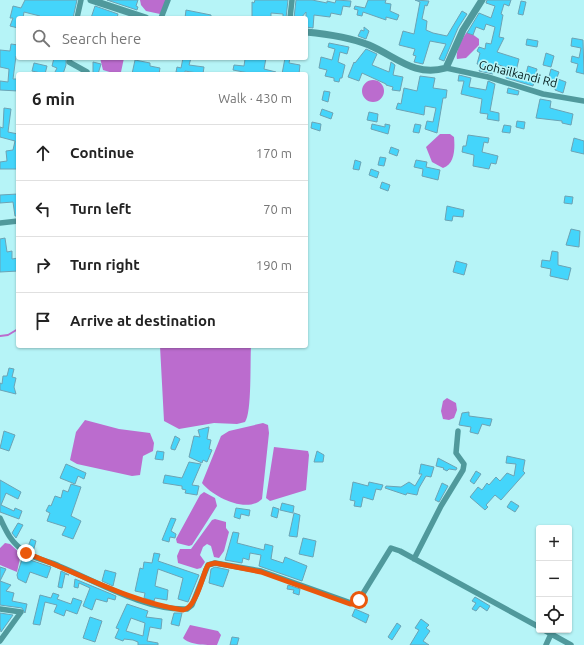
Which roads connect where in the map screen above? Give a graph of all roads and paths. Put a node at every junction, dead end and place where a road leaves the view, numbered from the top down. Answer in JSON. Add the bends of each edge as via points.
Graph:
{"nodes":[{"id":1,"x":81,"y":0,"type":"edge"},
{"id":2,"x":90,"y":0,"type":"edge"},
{"id":3,"x":168,"y":0,"type":"edge"},
{"id":4,"x":482,"y":0,"type":"edge"},
{"id":5,"x":77,"y":16,"type":"edge"},
{"id":6,"x":140,"y":16,"type":"edge"},
{"id":7,"x":162,"y":16,"type":"edge"},
{"id":8,"x":308,"y":32,"type":"edge"},
{"id":9,"x":70,"y":60,"type":"edge"},
{"id":10,"x":446,"y":68,"type":"junction"},
{"id":11,"x":87,"y":72,"type":"edge"},
{"id":12,"x":584,"y":101,"type":"edge"},
{"id":13,"x":16,"y":221,"type":"edge"},
{"id":14,"x":0,"y":224,"type":"edge"},
{"id":15,"x":458,"y":431,"type":"dead end"},
{"id":16,"x":0,"y":518,"type":"edge"},
{"id":17,"x":414,"y":559,"type":"junction"},
{"id":18,"x":0,"y":609,"type":"edge"},
{"id":19,"x":536,"y":625,"type":"edge"},
{"id":20,"x":551,"y":634,"type":"joint"},
{"id":21,"x":0,"y":641,"type":"edge"},
{"id":22,"x":546,"y":645,"type":"edge"},
{"id":23,"x":572,"y":645,"type":"edge"}],
"edges":[{"from":1,"to":5,"type":"street"},
{"from":2,"to":6,"type":"street"},
{"from":3,"to":7,"type":"street"},
{"from":4,"to":10,"type":"street","via":[[463,30]]},
{"from":8,"to":10,"type":"street","via":[[350,39],[369,45],[403,64],[423,71]]},
{"from":9,"to":11,"type":"street"},
{"from":10,"to":12,"type":"street","name":"Gohailkandi Rd","via":[[488,77],[543,94]]},
{"from":13,"to":14,"type":"street"},
{"from":15,"to":17,"type":"street","via":[[456,453],[464,464],[463,470]]},
{"from":16,"to":17,"type":"street","via":[[9,538],[26,553],[135,599],[183,610],[192,605],[208,565],[215,563],[261,572],[354,604],[391,548]]},
{"from":17,"to":19,"type":"street"},
{"from":18,"to":21,"type":"street","via":[[21,612]]},
{"from":20,"to":22,"type":"street"},
{"from":20,"to":23,"type":"street"}]}
